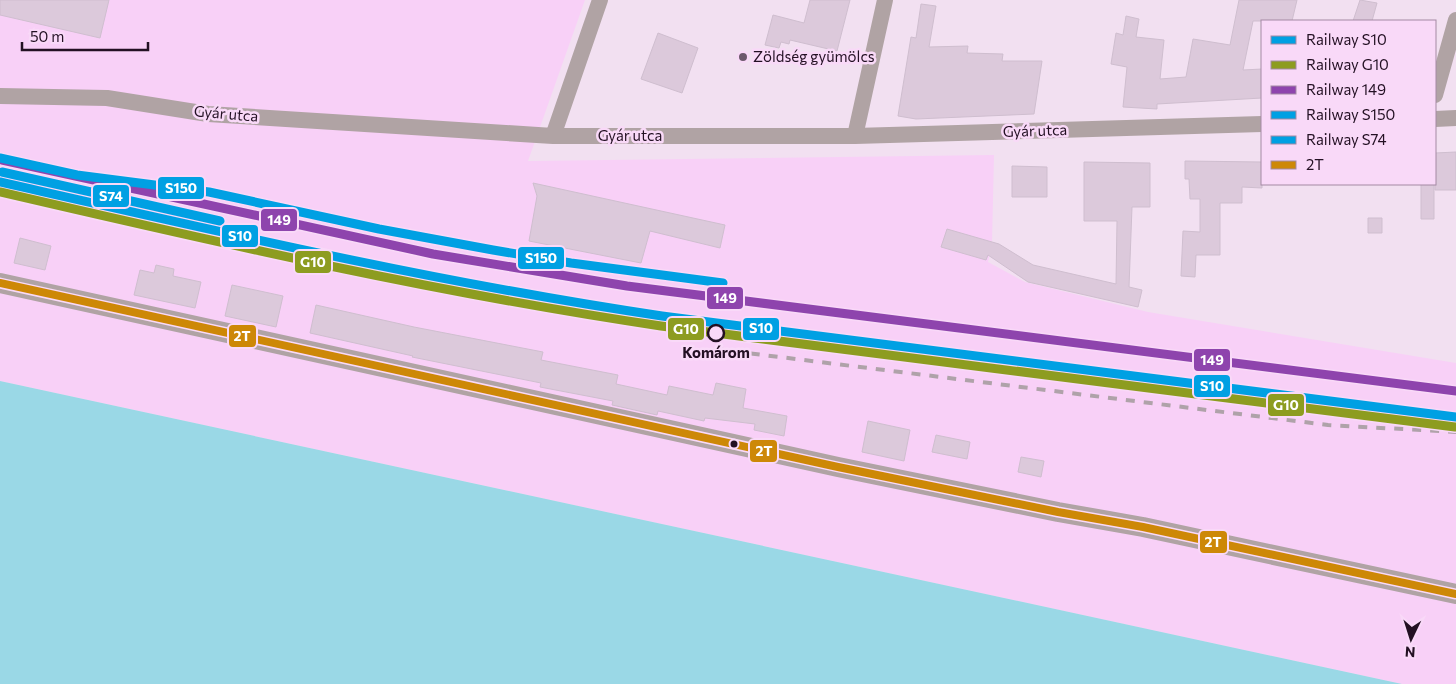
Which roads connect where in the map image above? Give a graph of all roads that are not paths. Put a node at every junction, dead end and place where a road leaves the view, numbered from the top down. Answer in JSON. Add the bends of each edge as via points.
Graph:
{"nodes":[{"id":1,"x":600,"y":0,"type":"edge"},
{"id":2,"x":884,"y":0,"type":"edge"},
{"id":3,"x":1456,"y":20,"type":"edge"},
{"id":4,"x":1436,"y":91,"type":"edge"},
{"id":5,"x":0,"y":96,"type":"edge"},
{"id":6,"x":1456,"y":118,"type":"edge"},
{"id":7,"x":1436,"y":119,"type":"edge"},
{"id":8,"x":1261,"y":124,"type":"edge"},
{"id":9,"x":553,"y":136,"type":"junction"},
{"id":10,"x":855,"y":136,"type":"junction"},
{"id":11,"x":0,"y":283,"type":"edge"},
{"id":12,"x":1456,"y":594,"type":"edge"}],
"edges":[{"from":1,"to":9,"type":"street"},
{"from":2,"to":10,"type":"street"},
{"from":3,"to":4,"type":"street"},
{"from":5,"to":9,"type":"street","name":"Gyár utca","via":[[107,98],[208,114]]},
{"from":6,"to":7,"type":"street"},
{"from":8,"to":10,"type":"street","name":"Gyár utca"},
{"from":9,"to":10,"type":"street","name":"Gyár utca"},
{"from":11,"to":12,"type":"street","via":[[828,465],[1143,527]]}]}
